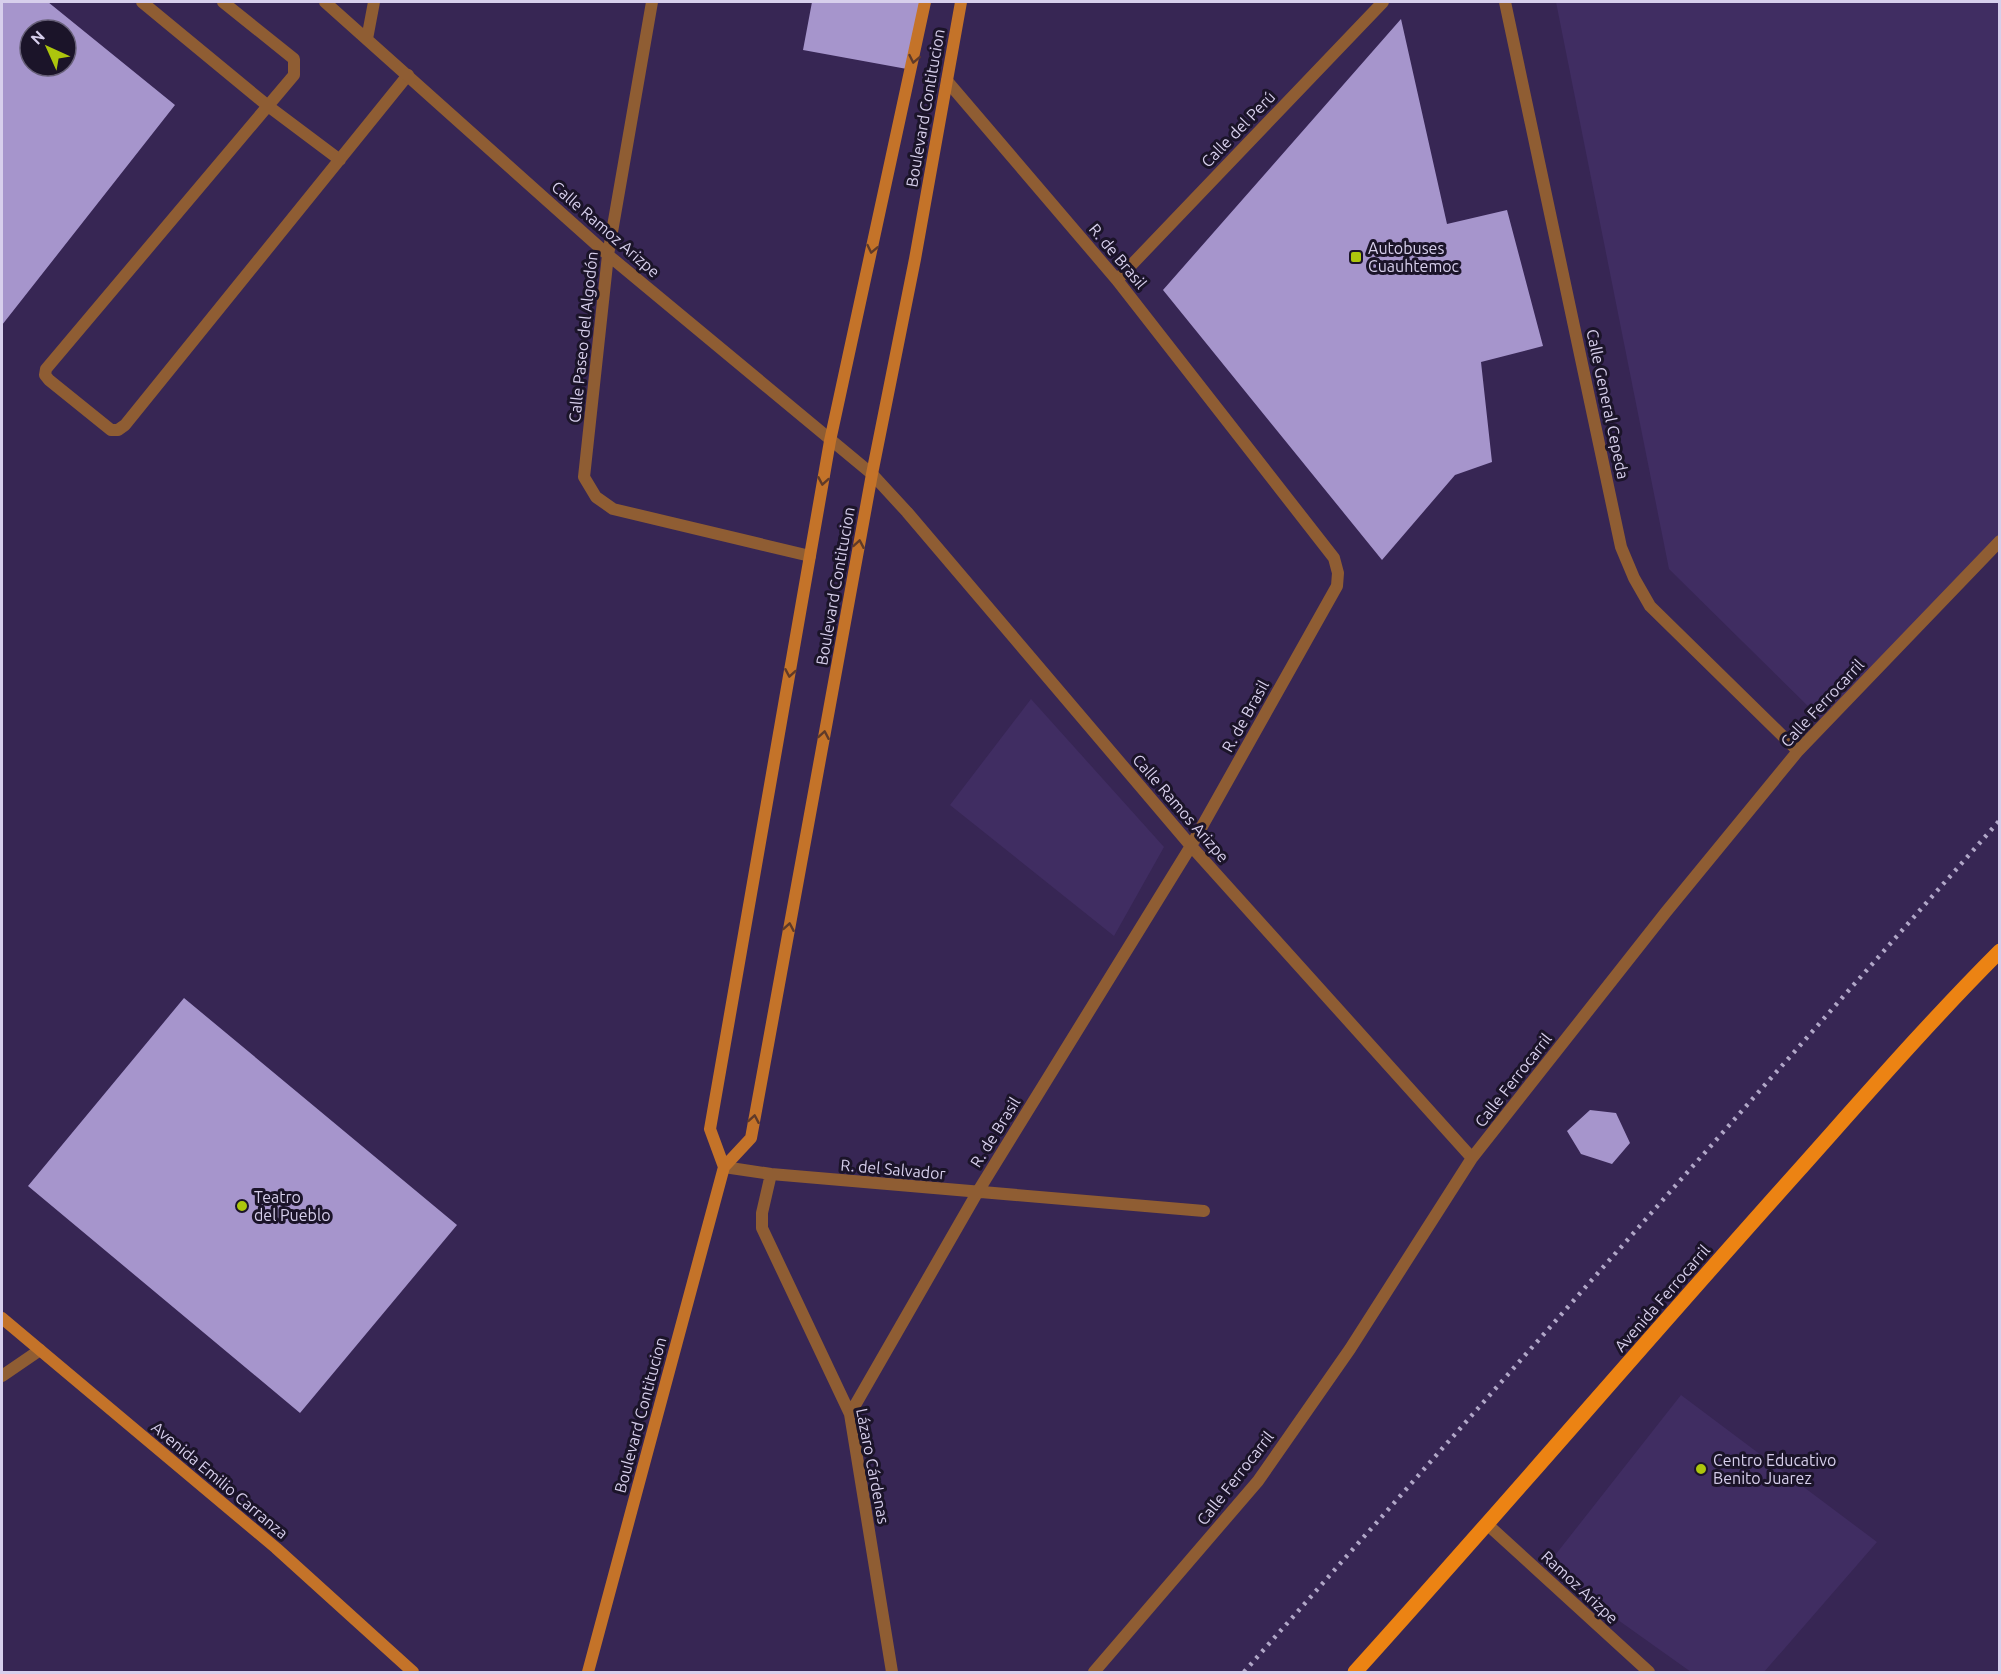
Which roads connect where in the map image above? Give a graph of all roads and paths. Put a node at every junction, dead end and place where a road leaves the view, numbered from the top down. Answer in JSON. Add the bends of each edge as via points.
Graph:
{"nodes":[{"id":1,"x":142,"y":2,"type":"edge"},
{"id":2,"x":223,"y":2,"type":"edge"},
{"id":3,"x":325,"y":2,"type":"edge"},
{"id":4,"x":374,"y":2,"type":"edge"},
{"id":5,"x":652,"y":2,"type":"edge"},
{"id":6,"x":925,"y":2,"type":"edge"},
{"id":7,"x":961,"y":2,"type":"edge"},
{"id":8,"x":1383,"y":2,"type":"edge"},
{"id":9,"x":1505,"y":2,"type":"edge"},
{"id":10,"x":367,"y":39,"type":"junction"},
{"id":11,"x":408,"y":75,"type":"junction"},
{"id":12,"x":947,"y":81,"type":"junction"},
{"id":13,"x":268,"y":106,"type":"junction"},
{"id":14,"x":340,"y":160,"type":"junction"},
{"id":15,"x":608,"y":255,"type":"junction"},
{"id":16,"x":1117,"y":280,"type":"junction"},
{"id":17,"x":830,"y":441,"type":"junction"},
{"id":18,"x":872,"y":474,"type":"junction"},
{"id":19,"x":2000,"y":541,"type":"edge"},
{"id":20,"x":810,"y":556,"type":"junction"},
{"id":21,"x":1798,"y":752,"type":"junction"},
{"id":22,"x":1191,"y":846,"type":"junction"},
{"id":23,"x":2000,"y":951,"type":"edge"},
{"id":24,"x":1472,"y":1158,"type":"junction"},
{"id":25,"x":724,"y":1167,"type":"junction"},
{"id":26,"x":771,"y":1174,"type":"junction"},
{"id":27,"x":977,"y":1193,"type":"junction"},
{"id":28,"x":1204,"y":1211,"type":"dead end"},
{"id":29,"x":2,"y":1318,"type":"edge"},
{"id":30,"x":40,"y":1350,"type":"junction"},
{"id":31,"x":2,"y":1376,"type":"edge"},
{"id":32,"x":850,"y":1414,"type":"junction"},
{"id":33,"x":1488,"y":1525,"type":"junction"},
{"id":34,"x":413,"y":1672,"type":"edge"},
{"id":35,"x":588,"y":1672,"type":"edge"},
{"id":36,"x":892,"y":1672,"type":"edge"},
{"id":37,"x":1094,"y":1672,"type":"edge"},
{"id":38,"x":1355,"y":1672,"type":"edge"},
{"id":39,"x":1649,"y":1672,"type":"edge"}],
"edges":[{"from":1,"to":13,"type":"street"},
{"from":2,"to":13,"type":"street","via":[[294,59],[294,75]]},
{"from":3,"to":10,"type":"street","name":"Calle Ramoz Arizpe"},
{"from":4,"to":10,"type":"street"},
{"from":5,"to":15,"type":"street","name":"Calle Paseo del Algodón"},
{"from":6,"to":17,"type":"street","name":"Boulevard Contitucion","one_way":true},
{"from":7,"to":12,"type":"street","name":"Boulevard Contitucion"},
{"from":8,"to":16,"type":"street","name":"Calle del Perú"},
{"from":9,"to":21,"type":"street","name":"Calle General Cepeda","via":[[1621,547],[1650,606]]},
{"from":10,"to":11,"type":"street","name":"Calle Ramoz Arizpe"},
{"from":11,"to":14,"type":"street"},
{"from":11,"to":15,"type":"street","name":"Calle Ramoz Arizpe"},
{"from":12,"to":16,"type":"street","name":"R. de Brasil"},
{"from":12,"to":18,"type":"street","name":"Boulevard Contitucion"},
{"from":13,"to":14,"type":"street"},
{"from":13,"to":14,"type":"street","via":[[46,369],[50,380],[111,430],[125,425]]},
{"from":15,"to":17,"type":"street","name":"Calle Ramoz Arizpe"},
{"from":15,"to":20,"type":"street","name":"Calle Paseo del Algodón","via":[[585,477],[596,497],[613,509]]},
{"from":16,"to":22,"type":"street","name":"R. de Brasil","via":[[1334,558],[1338,573],[1337,586]]},
{"from":17,"to":18,"type":"street","name":"Calle Ramoz Arizpe"},
{"from":17,"to":20,"type":"street","name":"Boulevard Contitucion","one_way":true},
{"from":18,"to":22,"type":"street","name":"Calle Ramos Arizpe"},
{"from":25,"to":18,"type":"street","name":"Boulevard Contitucion","one_way":true,"via":[[751,1138]]},
{"from":19,"to":21,"type":"street","name":"Calle Ferrocarril"},
{"from":20,"to":25,"type":"street","name":"Boulevard Contitucion","one_way":true,"via":[[710,1129]]},
{"from":21,"to":24,"type":"street","name":"Calle Ferrocarril"},
{"from":22,"to":24,"type":"street","name":"Calle Ramos Arizpe"},
{"from":22,"to":27,"type":"street","name":"R. de Brasil"},
{"from":23,"to":33,"type":"main road","name":"Avenida Ferrocarril","via":[[1951,1000],[1706,1274]]},
{"from":24,"to":37,"type":"street","name":"Calle Ferrocarril","via":[[1350,1349],[1258,1480]]},
{"from":25,"to":26,"type":"street","name":"R. del Salvador"},
{"from":25,"to":35,"type":"street","name":"Boulevard Contitucion"},
{"from":26,"to":27,"type":"street","name":"R. del Salvador"},
{"from":26,"to":32,"type":"street","name":"Lázaro Cárdenas","via":[[762,1228]]},
{"from":27,"to":28,"type":"street","name":"R. del Salvador"},
{"from":27,"to":32,"type":"street","name":"R. de Brasil"},
{"from":29,"to":30,"type":"street","name":"Avenida Emilio Carranza"},
{"from":30,"to":31,"type":"street"},
{"from":30,"to":34,"type":"street","name":"Avenida Emilio Carranza","via":[[276,1548]]},
{"from":32,"to":36,"type":"street","name":"Lázaro Cárdenas"},
{"from":33,"to":38,"type":"main road","name":"Avenida Ferrocarril"},
{"from":33,"to":39,"type":"street","name":"Ramoz Arizpe"}]}
